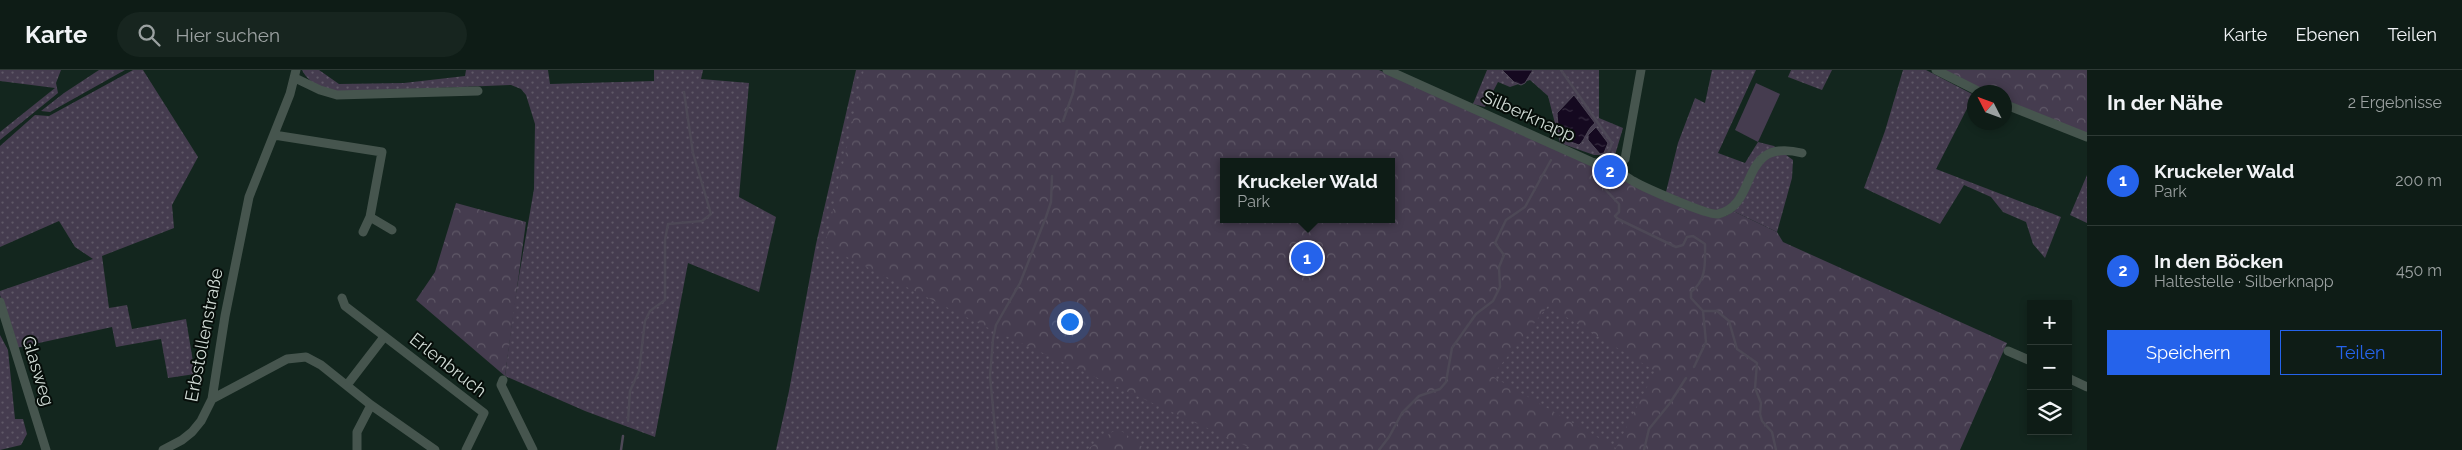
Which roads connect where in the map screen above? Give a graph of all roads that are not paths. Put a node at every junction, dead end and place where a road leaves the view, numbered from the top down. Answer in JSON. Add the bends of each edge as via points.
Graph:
{"nodes":[{"id":1,"x":1387,"y":70,"type":"edge"},
{"id":2,"x":1641,"y":70,"type":"edge"},
{"id":3,"x":1936,"y":70,"type":"edge"},
{"id":4,"x":295,"y":74,"type":"edge"},
{"id":5,"x":1967,"y":86,"type":"edge"},
{"id":6,"x":478,"y":91,"type":"dead end"},
{"id":7,"x":2012,"y":107,"type":"edge"},
{"id":8,"x":274,"y":134,"type":"junction"},
{"id":9,"x":2087,"y":137,"type":"edge"},
{"id":10,"x":1802,"y":153,"type":"dead end"},
{"id":11,"x":1614,"y":169,"type":"junction"},
{"id":12,"x":370,"y":217,"type":"junction"},
{"id":13,"x":392,"y":230,"type":"dead end"},
{"id":14,"x":363,"y":232,"type":"dead end"},
{"id":15,"x":342,"y":298,"type":"dead end"},
{"id":16,"x":0,"y":302,"type":"edge"},
{"id":17,"x":384,"y":337,"type":"junction"},
{"id":18,"x":2008,"y":351,"type":"dead end"},
{"id":19,"x":2027,"y":359,"type":"edge"},
{"id":20,"x":2072,"y":380,"type":"edge"},
{"id":21,"x":502,"y":382,"type":"dead end"},
{"id":22,"x":347,"y":385,"type":"junction"},
{"id":23,"x":2087,"y":387,"type":"edge"},
{"id":24,"x":212,"y":399,"type":"junction"},
{"id":25,"x":372,"y":405,"type":"junction"},
{"id":26,"x":46,"y":450,"type":"edge"},
{"id":27,"x":163,"y":450,"type":"edge"},
{"id":28,"x":357,"y":450,"type":"edge"},
{"id":29,"x":435,"y":450,"type":"edge"},
{"id":30,"x":466,"y":450,"type":"edge"},
{"id":31,"x":533,"y":450,"type":"edge"}],
"edges":[{"from":1,"to":11,"type":"street","name":"Silberknapp"},
{"from":2,"to":11,"type":"street","via":[[1625,159]]},
{"from":3,"to":5,"type":"street"},
{"from":4,"to":6,"type":"street","via":[[320,90],[337,95]]},
{"from":4,"to":8,"type":"street","name":"Erbstollenstraße"},
{"from":7,"to":9,"type":"street"},
{"from":8,"to":12,"type":"street","via":[[382,152]]},
{"from":8,"to":24,"type":"street","name":"Erbstollenstraße","via":[[247,206]]},
{"from":10,"to":11,"type":"street","name":"Silberknapp","via":[[1786,150],[1764,156],[1756,165],[1743,193],[1735,203],[1718,214],[1710,214],[1634,182]]},
{"from":12,"to":13,"type":"street"},
{"from":12,"to":14,"type":"street"},
{"from":15,"to":17,"type":"street","name":"Erlenbruch","via":[[345,306]]},
{"from":16,"to":26,"type":"street","name":"Glasweg"},
{"from":17,"to":22,"type":"street","name":"Erlenbruch"},
{"from":17,"to":30,"type":"street","name":"Erlenbruch","via":[[484,413]]},
{"from":18,"to":19,"type":"street"},
{"from":20,"to":23,"type":"street"},
{"from":21,"to":31,"type":"street"},
{"from":22,"to":24,"type":"street","via":[[314,361],[298,356]]},
{"from":22,"to":25,"type":"street"},
{"from":24,"to":27,"type":"street","name":"Erbstollenstraße","via":[[192,432]]},
{"from":25,"to":28,"type":"street","via":[[357,432]]},
{"from":25,"to":29,"type":"street"}]}
